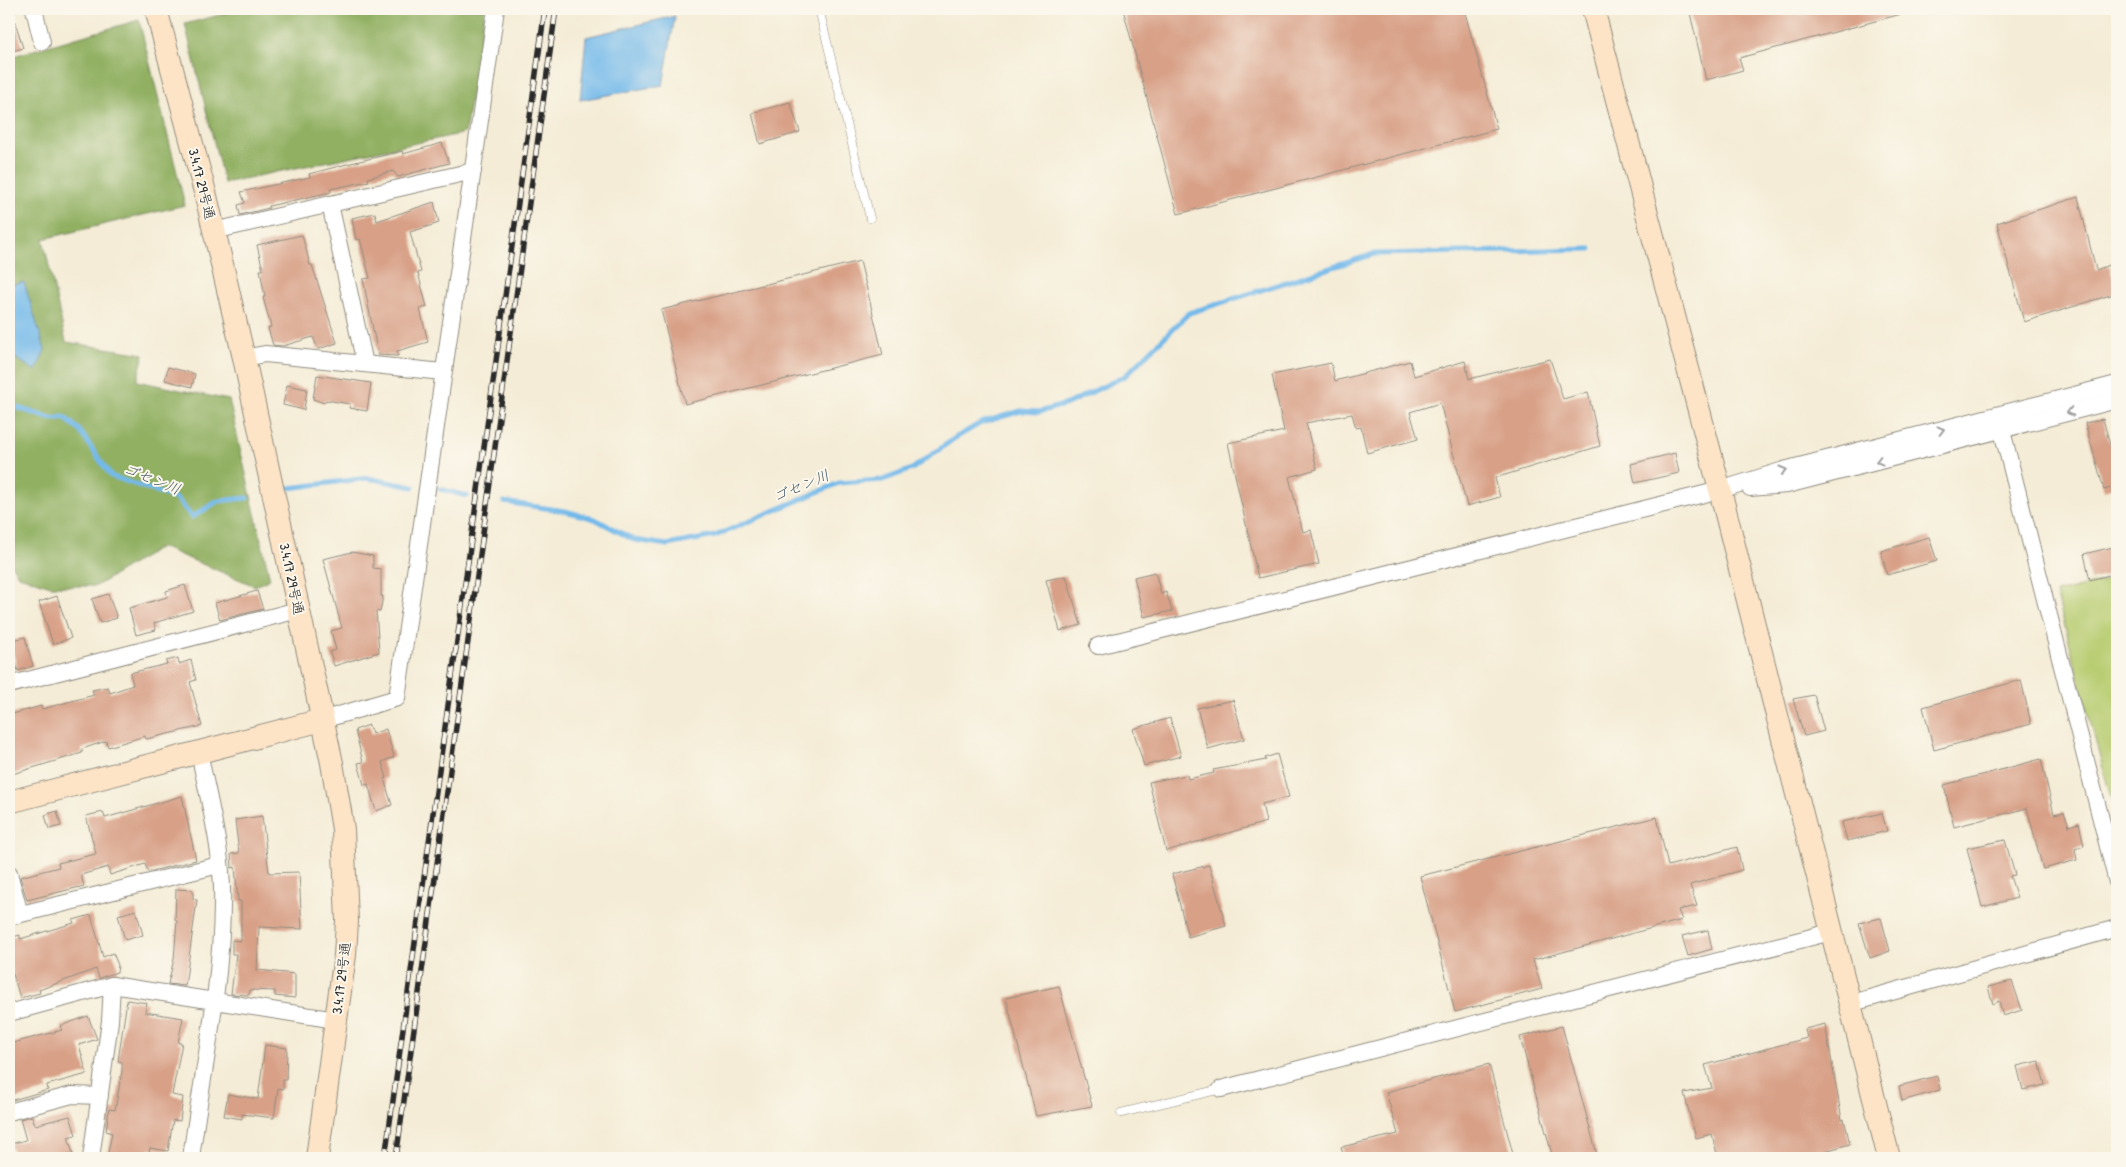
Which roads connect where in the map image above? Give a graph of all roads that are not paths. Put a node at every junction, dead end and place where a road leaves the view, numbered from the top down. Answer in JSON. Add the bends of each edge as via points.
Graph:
{"nodes":[{"id":1,"x":34,"y":9,"type":"edge"},
{"id":2,"x":156,"y":9,"type":"edge"},
{"id":3,"x":496,"y":9,"type":"edge"},
{"id":4,"x":819,"y":9,"type":"edge"},
{"id":5,"x":1593,"y":9,"type":"edge"},
{"id":6,"x":42,"y":42,"type":"dead end"},
{"id":7,"x":472,"y":170,"type":"junction"},
{"id":8,"x":330,"y":204,"type":"junction"},
{"id":9,"x":870,"y":218,"type":"dead end"},
{"id":10,"x":214,"y":231,"type":"junction"},
{"id":11,"x":244,"y":358,"type":"junction"},
{"id":12,"x":366,"y":364,"type":"junction"},
{"id":13,"x":444,"y":372,"type":"junction"},
{"id":14,"x":2117,"y":384,"type":"edge"},
{"id":15,"x":2117,"y":400,"type":"edge"},
{"id":16,"x":2000,"y":422,"type":"junction"},
{"id":17,"x":1720,"y":490,"type":"junction"},
{"id":18,"x":298,"y":610,"type":"junction"},
{"id":19,"x":1098,"y":646,"type":"dead end"},
{"id":20,"x":9,"y":684,"type":"edge"},
{"id":21,"x":322,"y":720,"type":"junction"},
{"id":22,"x":199,"y":752,"type":"junction"},
{"id":23,"x":9,"y":802,"type":"edge"},
{"id":24,"x":219,"y":865,"type":"junction"},
{"id":25,"x":9,"y":873,"type":"edge"},
{"id":26,"x":2117,"y":882,"type":"edge"},
{"id":27,"x":14,"y":916,"type":"edge"},
{"id":28,"x":2117,"y":928,"type":"edge"},
{"id":29,"x":1831,"y":932,"type":"junction"},
{"id":30,"x":112,"y":985,"type":"junction"},
{"id":31,"x":214,"y":1000,"type":"junction"},
{"id":32,"x":1849,"y":1004,"type":"junction"},
{"id":33,"x":9,"y":1013,"type":"edge"},
{"id":34,"x":336,"y":1020,"type":"junction"},
{"id":35,"x":1221,"y":1089,"type":"joint"},
{"id":36,"x":100,"y":1096,"type":"junction"},
{"id":37,"x":9,"y":1112,"type":"edge"},
{"id":38,"x":1121,"y":1112,"type":"dead end"},
{"id":39,"x":91,"y":1158,"type":"edge"},
{"id":40,"x":191,"y":1158,"type":"edge"},
{"id":41,"x":317,"y":1158,"type":"edge"},
{"id":42,"x":1889,"y":1158,"type":"edge"}],
"edges":[{"from":1,"to":6,"type":"street"},
{"from":2,"to":10,"type":"street","name":"3.4.17 29号通"},
{"from":3,"to":7,"type":"street"},
{"from":4,"to":9,"type":"lane"},
{"from":5,"to":17,"type":"street"},
{"from":7,"to":8,"type":"street"},
{"from":7,"to":13,"type":"street"},
{"from":8,"to":10,"type":"street"},
{"from":8,"to":12,"type":"street"},
{"from":10,"to":11,"type":"street","name":"3.4.17 29号通"},
{"from":11,"to":12,"type":"street","via":[[265,354]]},
{"from":11,"to":18,"type":"street","name":"3.4.17 29号通"},
{"from":12,"to":13,"type":"street"},
{"from":13,"to":21,"type":"street","via":[[397,698]]},
{"from":14,"to":16,"type":"street"},
{"from":15,"to":16,"type":"street","one_way":true},
{"from":16,"to":17,"type":"street","via":[[1784,470]]},
{"from":16,"to":26,"type":"street"},
{"from":17,"to":19,"type":"street"},
{"from":17,"to":29,"type":"street"},
{"from":18,"to":20,"type":"street"},
{"from":18,"to":21,"type":"street","name":"3.4.17 29号通"},
{"from":21,"to":22,"type":"street"},
{"from":21,"to":34,"type":"street","name":"3.4.17 29号通","via":[[343,829],[346,868],[345,955]]},
{"from":22,"to":23,"type":"street"},
{"from":22,"to":24,"type":"street"},
{"from":24,"to":27,"type":"street"},
{"from":24,"to":31,"type":"street","via":[[222,904]]},
{"from":25,"to":27,"type":"street"},
{"from":28,"to":32,"type":"street"},
{"from":29,"to":32,"type":"street"},
{"from":29,"to":35,"type":"street"},
{"from":30,"to":31,"type":"street"},
{"from":30,"to":33,"type":"street"},
{"from":30,"to":36,"type":"street"},
{"from":31,"to":34,"type":"street"},
{"from":31,"to":40,"type":"street"},
{"from":32,"to":42,"type":"street"},
{"from":34,"to":41,"type":"street","name":"3.4.17 29号通"},
{"from":35,"to":38,"type":"lane"},
{"from":36,"to":37,"type":"street","via":[[72,1095]]},
{"from":36,"to":39,"type":"street"}]}
